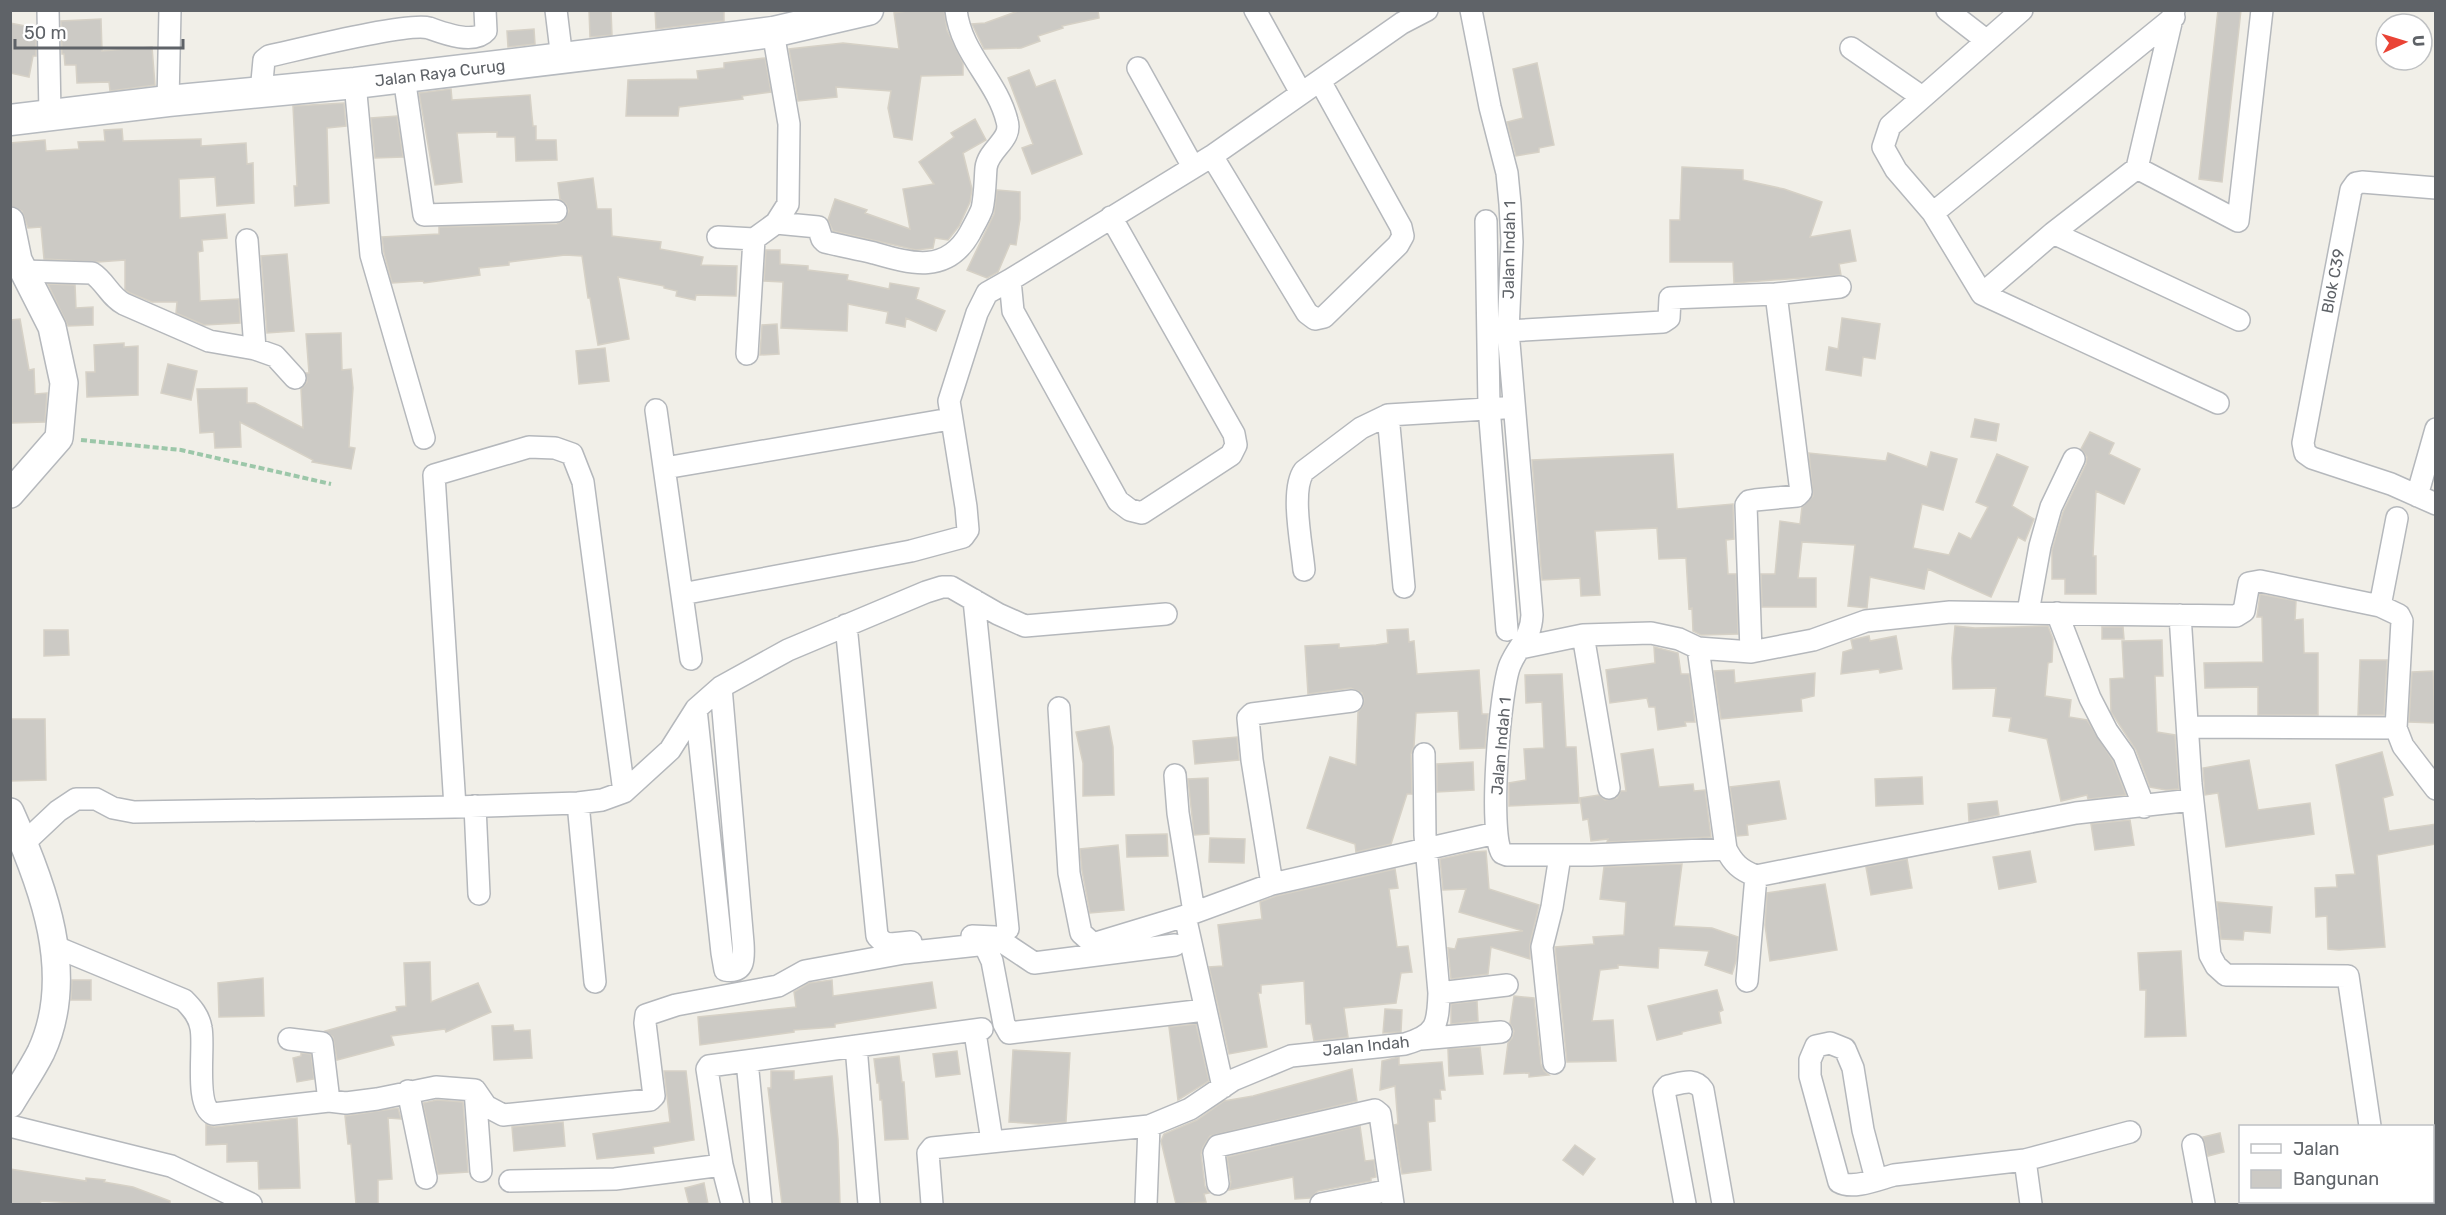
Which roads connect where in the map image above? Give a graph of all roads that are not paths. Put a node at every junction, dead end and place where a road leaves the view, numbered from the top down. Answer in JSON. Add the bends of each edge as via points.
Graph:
{"nodes":[{"id":1,"x":48,"y":10,"type":"edge"},
{"id":2,"x":170,"y":10,"type":"edge"},
{"id":3,"x":484,"y":10,"type":"edge"},
{"id":4,"x":556,"y":10,"type":"edge"},
{"id":5,"x":868,"y":10,"type":"edge"},
{"id":6,"x":956,"y":10,"type":"edge"},
{"id":7,"x":1255,"y":10,"type":"edge"},
{"id":8,"x":1427,"y":10,"type":"edge"},
{"id":9,"x":1471,"y":10,"type":"edge"},
{"id":10,"x":1947,"y":10,"type":"edge"},
{"id":11,"x":2022,"y":10,"type":"edge"},
{"id":12,"x":2262,"y":10,"type":"edge"},
{"id":13,"x":2174,"y":14,"type":"edge"},
{"id":14,"x":1399,"y":17,"type":"edge"},
{"id":15,"x":774,"y":32,"type":"junction"},
{"id":16,"x":1987,"y":41,"type":"junction"},
{"id":17,"x":1851,"y":48,"type":"dead end"},
{"id":18,"x":562,"y":59,"type":"junction"},
{"id":19,"x":1138,"y":68,"type":"dead end"},
{"id":20,"x":404,"y":77,"type":"junction"},
{"id":21,"x":1320,"y":81,"type":"junction"},
{"id":22,"x":355,"y":83,"type":"junction"},
{"id":23,"x":261,"y":92,"type":"junction"},
{"id":24,"x":1301,"y":93,"type":"junction"},
{"id":25,"x":1922,"y":98,"type":"junction"},
{"id":26,"x":168,"y":101,"type":"junction"},
{"id":27,"x":50,"y":114,"type":"junction"},
{"id":28,"x":10,"y":120,"type":"edge"},
{"id":29,"x":1212,"y":156,"type":"junction"},
{"id":30,"x":1193,"y":167,"type":"junction"},
{"id":31,"x":2137,"y":168,"type":"junction"},
{"id":32,"x":2436,"y":188,"type":"edge"},
{"id":33,"x":556,"y":211,"type":"dead end"},
{"id":34,"x":1933,"y":213,"type":"junction"},
{"id":35,"x":1111,"y":217,"type":"junction"},
{"id":36,"x":10,"y":221,"type":"edge"},
{"id":37,"x":1486,"y":222,"type":"dead end"},
{"id":38,"x":776,"y":223,"type":"junction"},
{"id":39,"x":2053,"y":233,"type":"junction"},
{"id":40,"x":717,"y":237,"type":"dead end"},
{"id":41,"x":754,"y":239,"type":"junction"},
{"id":42,"x":248,"y":240,"type":"dead end"},
{"id":43,"x":23,"y":271,"type":"junction"},
{"id":44,"x":1010,"y":280,"type":"junction"},
{"id":45,"x":1839,"y":287,"type":"dead end"},
{"id":46,"x":1776,"y":294,"type":"junction"},
{"id":47,"x":1982,"y":294,"type":"junction"},
{"id":48,"x":1013,"y":311,"type":"junction"},
{"id":49,"x":977,"y":313,"type":"junction"},
{"id":50,"x":2239,"y":320,"type":"dead end"},
{"id":51,"x":1508,"y":331,"type":"junction"},
{"id":52,"x":255,"y":350,"type":"junction"},
{"id":53,"x":747,"y":354,"type":"dead end"},
{"id":54,"x":295,"y":378,"type":"dead end"},
{"id":55,"x":2218,"y":402,"type":"dead end"},
{"id":56,"x":1489,"y":407,"type":"junction"},
{"id":57,"x":1513,"y":408,"type":"junction"},
{"id":58,"x":656,"y":410,"type":"dead end"},
{"id":59,"x":1388,"y":415,"type":"junction"},
{"id":60,"x":950,"y":419,"type":"junction"},
{"id":61,"x":2436,"y":429,"type":"edge"},
{"id":62,"x":424,"y":438,"type":"dead end"},
{"id":63,"x":2074,"y":459,"type":"dead end"},
{"id":64,"x":665,"y":468,"type":"junction"},
{"id":65,"x":10,"y":494,"type":"edge"},
{"id":66,"x":2426,"y":500,"type":"edge"},
{"id":67,"x":2397,"y":518,"type":"dead end"},
{"id":68,"x":1304,"y":570,"type":"dead end"},
{"id":69,"x":1404,"y":587,"type":"dead end"},
{"id":70,"x":682,"y":594,"type":"junction"},
{"id":71,"x":974,"y":600,"type":"junction"},
{"id":72,"x":2380,"y":606,"type":"junction"},
{"id":73,"x":2028,"y":612,"type":"junction"},
{"id":74,"x":2057,"y":613,"type":"junction"},
{"id":75,"x":1166,"y":614,"type":"dead end"},
{"id":76,"x":2180,"y":615,"type":"junction"},
{"id":77,"x":846,"y":625,"type":"junction"},
{"id":78,"x":1507,"y":630,"type":"dead end"},
{"id":79,"x":1583,"y":635,"type":"junction"},
{"id":80,"x":1520,"y":648,"type":"junction"},
{"id":81,"x":1698,"y":648,"type":"junction"},
{"id":82,"x":1751,"y":652,"type":"junction"},
{"id":83,"x":691,"y":659,"type":"dead end"},
{"id":84,"x":721,"y":687,"type":"junction"},
{"id":85,"x":1352,"y":701,"type":"dead end"},
{"id":86,"x":1059,"y":708,"type":"dead end"},
{"id":87,"x":696,"y":709,"type":"junction"},
{"id":88,"x":2189,"y":727,"type":"junction"},
{"id":89,"x":2396,"y":728,"type":"junction"},
{"id":90,"x":1424,"y":754,"type":"dead end"},
{"id":91,"x":1174,"y":775,"type":"dead end"},
{"id":92,"x":1609,"y":788,"type":"dead end"},
{"id":93,"x":2436,"y":789,"type":"edge"},
{"id":94,"x":624,"y":792,"type":"junction"},
{"id":95,"x":2192,"y":800,"type":"junction"},
{"id":96,"x":578,"y":803,"type":"junction"},
{"id":97,"x":465,"y":807,"type":"junction"},
{"id":98,"x":2144,"y":807,"type":"junction"},
{"id":99,"x":10,"y":813,"type":"edge"},
{"id":100,"x":1496,"y":833,"type":"junction"},
{"id":101,"x":24,"y":843,"type":"junction"},
{"id":102,"x":1426,"y":849,"type":"junction"},
{"id":103,"x":1726,"y":849,"type":"junction"},
{"id":104,"x":1560,"y":856,"type":"junction"},
{"id":105,"x":1756,"y":876,"type":"junction"},
{"id":106,"x":1272,"y":884,"type":"junction"},
{"id":107,"x":479,"y":894,"type":"dead end"},
{"id":108,"x":1190,"y":914,"type":"junction"},
{"id":109,"x":1008,"y":929,"type":"dead end"},
{"id":110,"x":1175,"y":945,"type":"dead end"},
{"id":111,"x":56,"y":947,"type":"junction"},
{"id":112,"x":1747,"y":981,"type":"dead end"},
{"id":113,"x":595,"y":982,"type":"dead end"},
{"id":114,"x":1507,"y":985,"type":"dead end"},
{"id":115,"x":1439,"y":993,"type":"junction"},
{"id":116,"x":1205,"y":1010,"type":"junction"},
{"id":117,"x":1501,"y":1032,"type":"dead end"},
{"id":118,"x":289,"y":1039,"type":"dead end"},
{"id":119,"x":1421,"y":1039,"type":"junction"},
{"id":120,"x":856,"y":1046,"type":"junction"},
{"id":121,"x":747,"y":1061,"type":"junction"},
{"id":122,"x":1554,"y":1063,"type":"dead end"},
{"id":123,"x":1223,"y":1087,"type":"junction"},
{"id":124,"x":475,"y":1090,"type":"junction"},
{"id":125,"x":408,"y":1091,"type":"junction"},
{"id":126,"x":329,"y":1101,"type":"junction"},
{"id":127,"x":10,"y":1104,"type":"edge"},
{"id":128,"x":2370,"y":1125,"type":"edge"},
{"id":129,"x":10,"y":1126,"type":"edge"},
{"id":130,"x":1149,"y":1126,"type":"junction"},
{"id":131,"x":2130,"y":1132,"type":"dead end"},
{"id":132,"x":992,"y":1141,"type":"junction"},
{"id":133,"x":2193,"y":1145,"type":"dead end"},
{"id":134,"x":2025,"y":1160,"type":"junction"},
{"id":135,"x":722,"y":1165,"type":"junction"},
{"id":136,"x":481,"y":1171,"type":"dead end"},
{"id":137,"x":426,"y":1178,"type":"dead end"},
{"id":138,"x":1876,"y":1179,"type":"junction"},
{"id":139,"x":510,"y":1181,"type":"dead end"},
{"id":140,"x":1218,"y":1184,"type":"dead end"},
{"id":141,"x":1392,"y":1197,"type":"edge"},
{"id":142,"x":251,"y":1204,"type":"edge"},
{"id":143,"x":732,"y":1204,"type":"edge"},
{"id":144,"x":762,"y":1204,"type":"edge"},
{"id":145,"x":869,"y":1204,"type":"edge"},
{"id":146,"x":932,"y":1204,"type":"edge"},
{"id":147,"x":1146,"y":1204,"type":"edge"},
{"id":148,"x":1321,"y":1204,"type":"edge"},
{"id":149,"x":1684,"y":1204,"type":"edge"},
{"id":150,"x":1723,"y":1204,"type":"edge"},
{"id":151,"x":2031,"y":1204,"type":"edge"},
{"id":152,"x":2204,"y":1204,"type":"edge"}],
"edges":[{"from":1,"to":27,"type":"street"},
{"from":2,"to":26,"type":"street"},
{"from":3,"to":23,"type":"street","via":[[486,32],[480,36],[452,37],[416,26],[269,56],[264,60]]},
{"from":4,"to":18,"type":"street"},
{"from":5,"to":15,"type":"main road","name":"Jalan Raya Curug"},
{"from":6,"to":38,"type":"street","via":[[959,31],[999,99],[1009,128],[989,155],[981,213],[957,251],[929,264],[892,259],[825,242],[818,227]]},
{"from":7,"to":24,"type":"street"},
{"from":8,"to":14,"type":"street"},
{"from":9,"to":51,"type":"street","name":"Jalan Indah 1","via":[[1507,172],[1512,242]]},
{"from":10,"to":16,"type":"street"},
{"from":11,"to":16,"type":"street"},
{"from":12,"to":31,"type":"street","via":[[2238,220]]},
{"from":13,"to":31,"type":"street"},
{"from":13,"to":34,"type":"street"},
{"from":14,"to":21,"type":"street"},
{"from":15,"to":18,"type":"main road","name":"Jalan Raya Curug"},
{"from":15,"to":38,"type":"street","via":[[789,124],[788,204]]},
{"from":16,"to":25,"type":"street"},
{"from":17,"to":25,"type":"street"},
{"from":18,"to":20,"type":"main road","name":"Jalan Raya Curug"},
{"from":19,"to":30,"type":"street"},
{"from":20,"to":22,"type":"main road","name":"Jalan Raya Curug"},
{"from":20,"to":33,"type":"street","via":[[424,214]]},
{"from":21,"to":24,"type":"street"},
{"from":21,"to":29,"type":"street","via":[[1403,236],[1324,317],[1315,319],[1307,313]]},
{"from":22,"to":23,"type":"main road","name":"Jalan Raya Curug"},
{"from":22,"to":62,"type":"street","via":[[371,255]]},
{"from":23,"to":26,"type":"main road","name":"Jalan Raya Curug"},
{"from":24,"to":29,"type":"street"},
{"from":25,"to":34,"type":"street","via":[[1890,126],[1883,147],[1896,170]]},
{"from":26,"to":27,"type":"main road","name":"Jalan Raya Curug"},
{"from":27,"to":28,"type":"main road","name":"Jalan Raya Curug"},
{"from":29,"to":30,"type":"street"},
{"from":30,"to":35,"type":"street"},
{"from":31,"to":39,"type":"street"},
{"from":32,"to":66,"type":"street","name":"Blok C39","via":[[2356,186],[2303,443],[2305,453],[2312,458]]},
{"from":34,"to":47,"type":"street"},
{"from":35,"to":44,"type":"street"},
{"from":35,"to":48,"type":"street","via":[[1234,434],[1236,445],[1231,455],[1142,513],[1130,510],[1118,501]]},
{"from":36,"to":43,"type":"street"},
{"from":37,"to":56,"type":"street"},
{"from":38,"to":41,"type":"street"},
{"from":39,"to":47,"type":"street"},
{"from":39,"to":50,"type":"street"},
{"from":40,"to":41,"type":"street"},
{"from":41,"to":53,"type":"street"},
{"from":42,"to":52,"type":"street"},
{"from":43,"to":52,"type":"street","via":[[92,273],[124,304],[209,341]]},
{"from":43,"to":65,"type":"street","via":[[52,327],[64,383],[60,438]]},
{"from":44,"to":48,"type":"street"},
{"from":44,"to":49,"type":"street","via":[[987,293]]},
{"from":45,"to":46,"type":"street"},
{"from":46,"to":51,"type":"street","via":[[1670,298],[1669,318],[1663,322]]},
{"from":46,"to":82,"type":"street","via":[[1801,492],[1797,496],[1749,501],[1746,506]]},
{"from":47,"to":55,"type":"street"},
{"from":48,"to":49,"type":"street"},
{"from":49,"to":60,"type":"street","via":[[949,401]]},
{"from":51,"to":57,"type":"street","name":"Jalan Indah 1"},
{"from":52,"to":54,"type":"street","via":[[275,356]]},
{"from":56,"to":57,"type":"street"},
{"from":56,"to":59,"type":"street"},
{"from":56,"to":78,"type":"street"},
{"from":57,"to":80,"type":"street","name":"Jalan Indah 1","via":[[1532,615],[1530,635]]},
{"from":58,"to":64,"type":"street"},
{"from":59,"to":68,"type":"street","via":[[1361,428],[1300,476]]},
{"from":59,"to":69,"type":"street"},
{"from":60,"to":64,"type":"street"},
{"from":60,"to":70,"type":"street","via":[[966,507],[968,530],[963,537],[911,551]]},
{"from":61,"to":66,"type":"street"},
{"from":63,"to":73,"type":"street","via":[[2051,507]]},
{"from":64,"to":70,"type":"street"},
{"from":67,"to":72,"type":"street"},
{"from":70,"to":83,"type":"street"},
{"from":71,"to":75,"type":"street","via":[[1025,626]]},
{"from":71,"to":77,"type":"street","via":[[951,587],[942,587]]},
{"from":71,"to":109,"type":"street"},
{"from":72,"to":76,"type":"street","via":[[2260,581],[2249,583],[2241,614]]},
{"from":72,"to":89,"type":"street","via":[[2401,618]]},
{"from":73,"to":74,"type":"street"},
{"from":73,"to":82,"type":"street","via":[[1950,612],[1866,621],[1813,640]]},
{"from":74,"to":76,"type":"street"},
{"from":74,"to":98,"type":"street","via":[[2090,698],[2124,755]]},
{"from":76,"to":88,"type":"street"},
{"from":77,"to":84,"type":"street","via":[[788,650]]},
{"from":77,"to":110,"type":"street","via":[[877,936],[884,943],[994,937],[1034,963]]},
{"from":79,"to":80,"type":"street"},
{"from":79,"to":81,"type":"street","via":[[1657,633]]},
{"from":79,"to":92,"type":"street"},
{"from":80,"to":100,"type":"street","name":"Jalan Indah 1","via":[[1506,681],[1497,766]]},
{"from":81,"to":82,"type":"street"},
{"from":81,"to":103,"type":"street"},
{"from":84,"to":87,"type":"street"},
{"from":84,"to":87,"type":"street","via":[[744,964],[732,971],[725,970],[722,952]]},
{"from":85,"to":106,"type":"street","via":[[1252,714],[1248,718]]},
{"from":86,"to":108,"type":"street","via":[[1069,873],[1081,933],[1087,941],[1096,943]]},
{"from":87,"to":94,"type":"street","via":[[670,750]]},
{"from":88,"to":89,"type":"street"},
{"from":88,"to":95,"type":"street"},
{"from":89,"to":93,"type":"street","via":[[2403,746]]},
{"from":90,"to":102,"type":"street","name":"Jalan Indah"},
{"from":91,"to":108,"type":"street"},
{"from":94,"to":96,"type":"street"},
{"from":94,"to":97,"type":"street","via":[[583,482],[572,454],[555,448],[529,447],[434,475]]},
{"from":95,"to":98,"type":"street"},
{"from":95,"to":128,"type":"street","via":[[2210,955],[2216,966],[2226,975],[2348,976]]},
{"from":96,"to":97,"type":"street"},
{"from":96,"to":113,"type":"street"},
{"from":97,"to":101,"type":"street","via":[[134,812],[113,808],[96,799],[76,799]]},
{"from":97,"to":107,"type":"street"},
{"from":98,"to":105,"type":"street","via":[[2076,813]]},
{"from":99,"to":101,"type":"street"},
{"from":100,"to":102,"type":"street"},
{"from":100,"to":104,"type":"street","via":[[1499,850],[1507,855]]},
{"from":101,"to":111,"type":"street"},
{"from":102,"to":106,"type":"street"},
{"from":102,"to":115,"type":"street","name":"Jalan Indah"},
{"from":103,"to":104,"type":"street"},
{"from":103,"to":105,"type":"street","via":[[1733,863]]},
{"from":104,"to":122,"type":"street","via":[[1542,947]]},
{"from":105,"to":112,"type":"street"},
{"from":106,"to":108,"type":"street"},
{"from":108,"to":116,"type":"street"},
{"from":111,"to":126,"type":"street","via":[[190,1005],[202,1030],[202,1074],[208,1112]]},
{"from":111,"to":127,"type":"street","via":[[48,1030],[41,1052]]},
{"from":114,"to":115,"type":"street"},
{"from":115,"to":119,"type":"street","name":"Jalan Indah","via":[[1434,1029]]},
{"from":116,"to":123,"type":"street"},
{"from":116,"to":124,"type":"street","via":[[1009,1033],[985,946],[914,952],[805,971],[778,986],[676,1005],[646,1015],[654,1096],[650,1100],[503,1115],[486,1106]]},
{"from":117,"to":119,"type":"street"},
{"from":118,"to":126,"type":"street","via":[[322,1043]]},
{"from":119,"to":123,"type":"street","name":"Jalan Indah","via":[[1291,1056]]},
{"from":120,"to":121,"type":"street"},
{"from":120,"to":132,"type":"street","via":[[979,1034]]},
{"from":120,"to":145,"type":"street"},
{"from":121,"to":135,"type":"street","via":[[707,1069]]},
{"from":121,"to":144,"type":"street"},
{"from":123,"to":130,"type":"street","name":"Jalan Indah","via":[[1190,1109]]},
{"from":124,"to":125,"type":"street","via":[[436,1087]]},
{"from":124,"to":136,"type":"street"},
{"from":125,"to":126,"type":"street","via":[[377,1099]]},
{"from":125,"to":137,"type":"street"},
{"from":129,"to":142,"type":"street","via":[[171,1166]]},
{"from":130,"to":132,"type":"street","name":"Jalan Indah"},
{"from":130,"to":147,"type":"street"},
{"from":131,"to":134,"type":"street"},
{"from":132,"to":146,"type":"street","name":"Jalan Indah","via":[[929,1150]]},
{"from":133,"to":152,"type":"street"},
{"from":134,"to":138,"type":"street"},
{"from":134,"to":151,"type":"street"},
{"from":135,"to":139,"type":"street","via":[[615,1179]]},
{"from":135,"to":143,"type":"street"},
{"from":138,"to":138,"type":"street","via":[[1853,1068],[1845,1049],[1830,1043],[1816,1046],[1810,1060],[1810,1076],[1839,1182],[1849,1186]]},
{"from":140,"to":141,"type":"street","via":[[1214,1153],[1218,1146],[1375,1110],[1380,1114]]},
{"from":141,"to":148,"type":"street"},
{"from":149,"to":150,"type":"street","via":[[1664,1091],[1668,1086],[1692,1081],[1703,1090]]}]}
